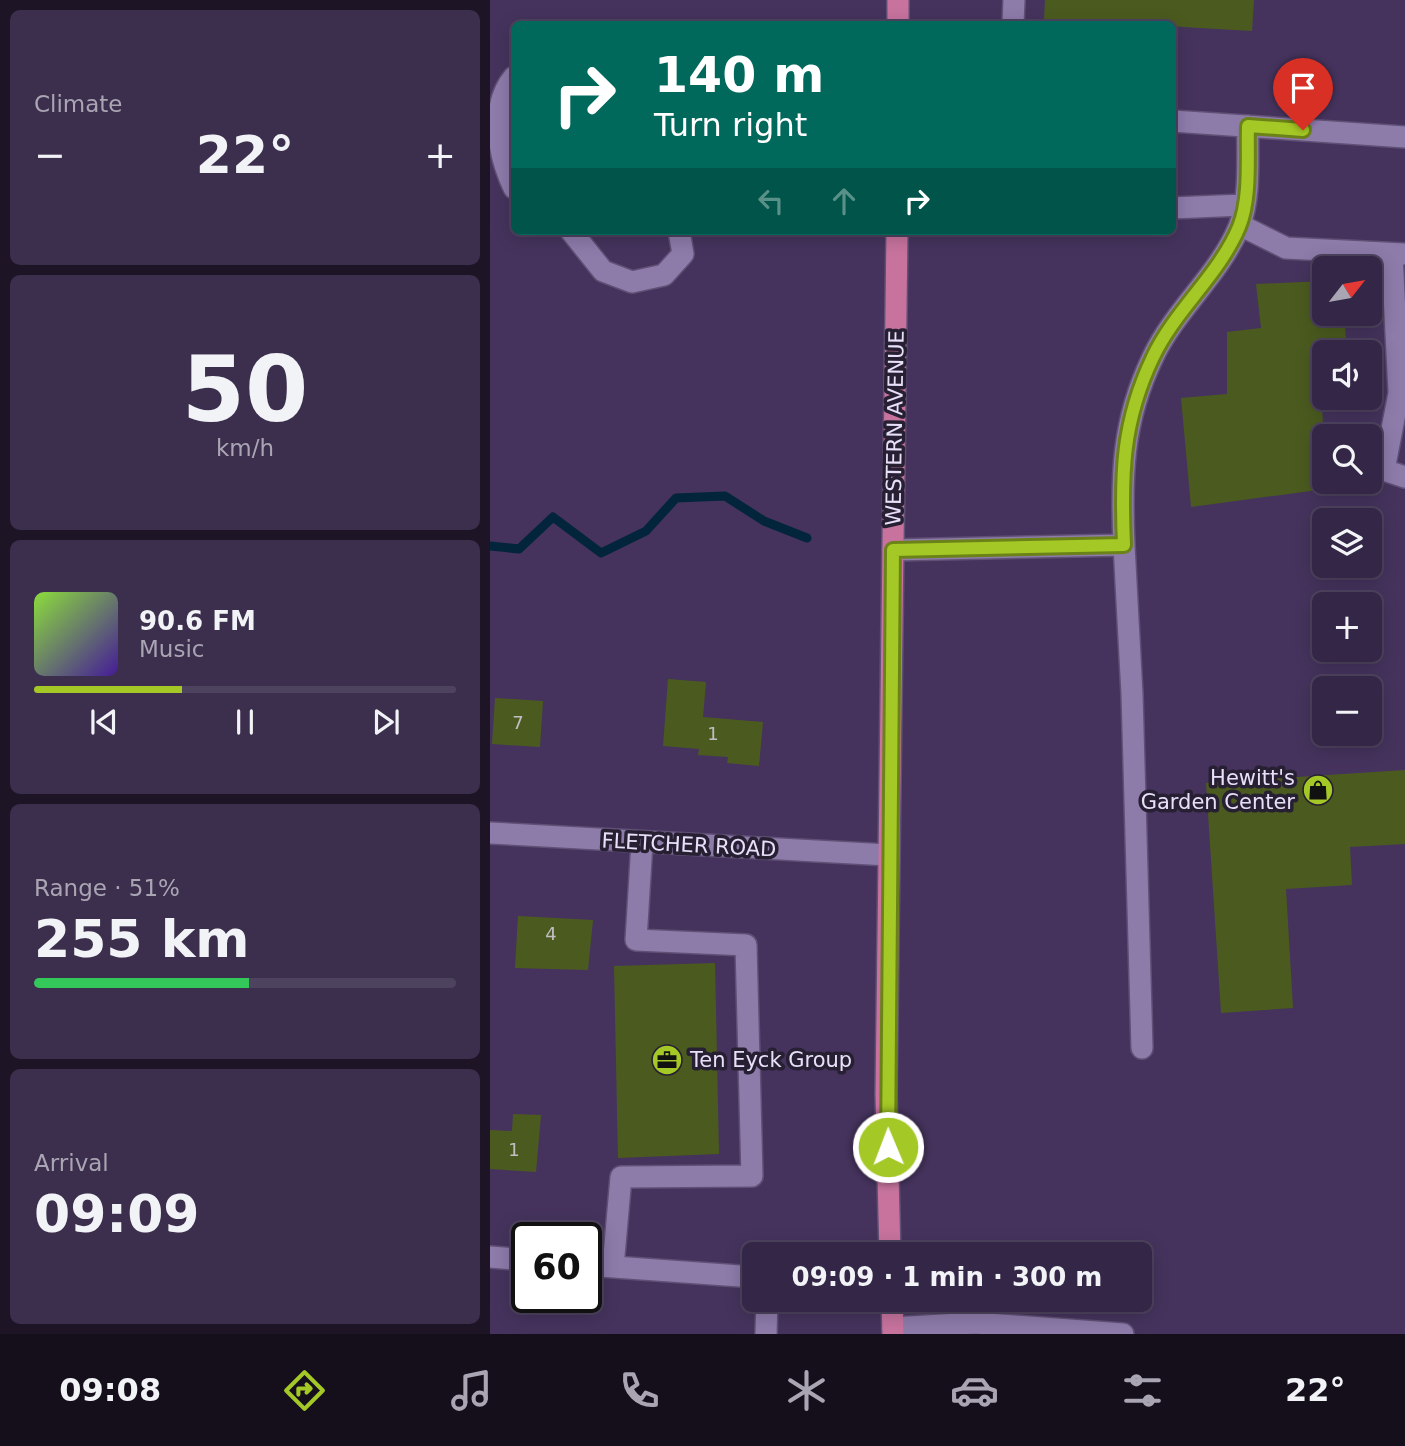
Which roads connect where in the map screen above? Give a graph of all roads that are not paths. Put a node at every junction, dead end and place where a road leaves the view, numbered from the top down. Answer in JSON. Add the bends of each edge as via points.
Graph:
{"nodes":[{"id":1,"x":898,"y":0,"type":"edge"},
{"id":2,"x":1014,"y":0,"type":"edge"},
{"id":3,"x":898,"y":21,"type":"edge"},
{"id":4,"x":1013,"y":21,"type":"edge"},
{"id":5,"x":511,"y":79,"type":"edge"},
{"id":6,"x":1176,"y":121,"type":"edge"},
{"id":7,"x":1248,"y":126,"type":"junction"},
{"id":8,"x":1405,"y":137,"type":"edge"},
{"id":9,"x":511,"y":182,"type":"edge"},
{"id":10,"x":1176,"y":208,"type":"edge"},
{"id":11,"x":1242,"y":215,"type":"junction"},
{"id":12,"x":574,"y":235,"type":"edge"},
{"id":13,"x":680,"y":235,"type":"edge"},
{"id":14,"x":897,"y":235,"type":"edge"},
{"id":15,"x":1399,"y":254,"type":"edge"},
{"id":16,"x":1405,"y":477,"type":"edge"},
{"id":17,"x":1124,"y":545,"type":"junction"},
{"id":18,"x":893,"y":550,"type":"junction"},
{"id":19,"x":490,"y":834,"type":"edge"},
{"id":20,"x":642,"y":843,"type":"junction"},
{"id":21,"x":888,"y":855,"type":"junction"},
{"id":22,"x":1142,"y":1048,"type":"dead end"},
{"id":23,"x":890,"y":1242,"type":"edge"},
{"id":24,"x":490,"y":1257,"type":"edge"},
{"id":25,"x":511,"y":1259,"type":"edge"},
{"id":26,"x":602,"y":1266,"type":"edge"},
{"id":27,"x":613,"y":1267,"type":"junction"},
{"id":28,"x":742,"y":1276,"type":"edge"},
{"id":29,"x":767,"y":1312,"type":"edge"},
{"id":30,"x":892,"y":1312,"type":"edge"},
{"id":31,"x":893,"y":1331,"type":"edge"},
{"id":32,"x":766,"y":1334,"type":"edge"},
{"id":33,"x":1123,"y":1334,"type":"edge"}],
"edges":[{"from":1,"to":3,"type":"main road"},
{"from":2,"to":4,"type":"street"},
{"from":5,"to":9,"type":"street","via":[[493,101],[492,144]]},
{"from":6,"to":7,"type":"street"},
{"from":7,"to":8,"type":"street"},
{"from":7,"to":11,"type":"street"},
{"from":10,"to":11,"type":"street"},
{"from":11,"to":15,"type":"street","via":[[1286,248]]},
{"from":11,"to":17,"type":"street","via":[[1224,254],[1153,356],[1128,423],[1121,479]]},
{"from":12,"to":13,"type":"street","via":[[603,271],[632,282],[664,275],[683,254]]},
{"from":14,"to":18,"type":"main road","name":"WESTERN AVENUE"},
{"from":15,"to":16,"type":"street","via":[[1399,393],[1384,470]]},
{"from":17,"to":18,"type":"street"},
{"from":17,"to":22,"type":"street"},
{"from":18,"to":21,"type":"main road","name":"WESTERN AVENUE"},
{"from":19,"to":20,"type":"street","name":"FLETCHER ROAD"},
{"from":20,"to":21,"type":"street","name":"FLETCHER ROAD"},
{"from":20,"to":27,"type":"street","via":[[636,940],[746,945],[752,1176],[621,1177]]},
{"from":21,"to":23,"type":"main road","name":"WESTERN AVENUE"},
{"from":24,"to":25,"type":"street"},
{"from":26,"to":27,"type":"street"},
{"from":27,"to":28,"type":"street"},
{"from":29,"to":32,"type":"street"},
{"from":30,"to":31,"type":"main road"},
{"from":31,"to":33,"type":"street","via":[[975,1323]]}]}
